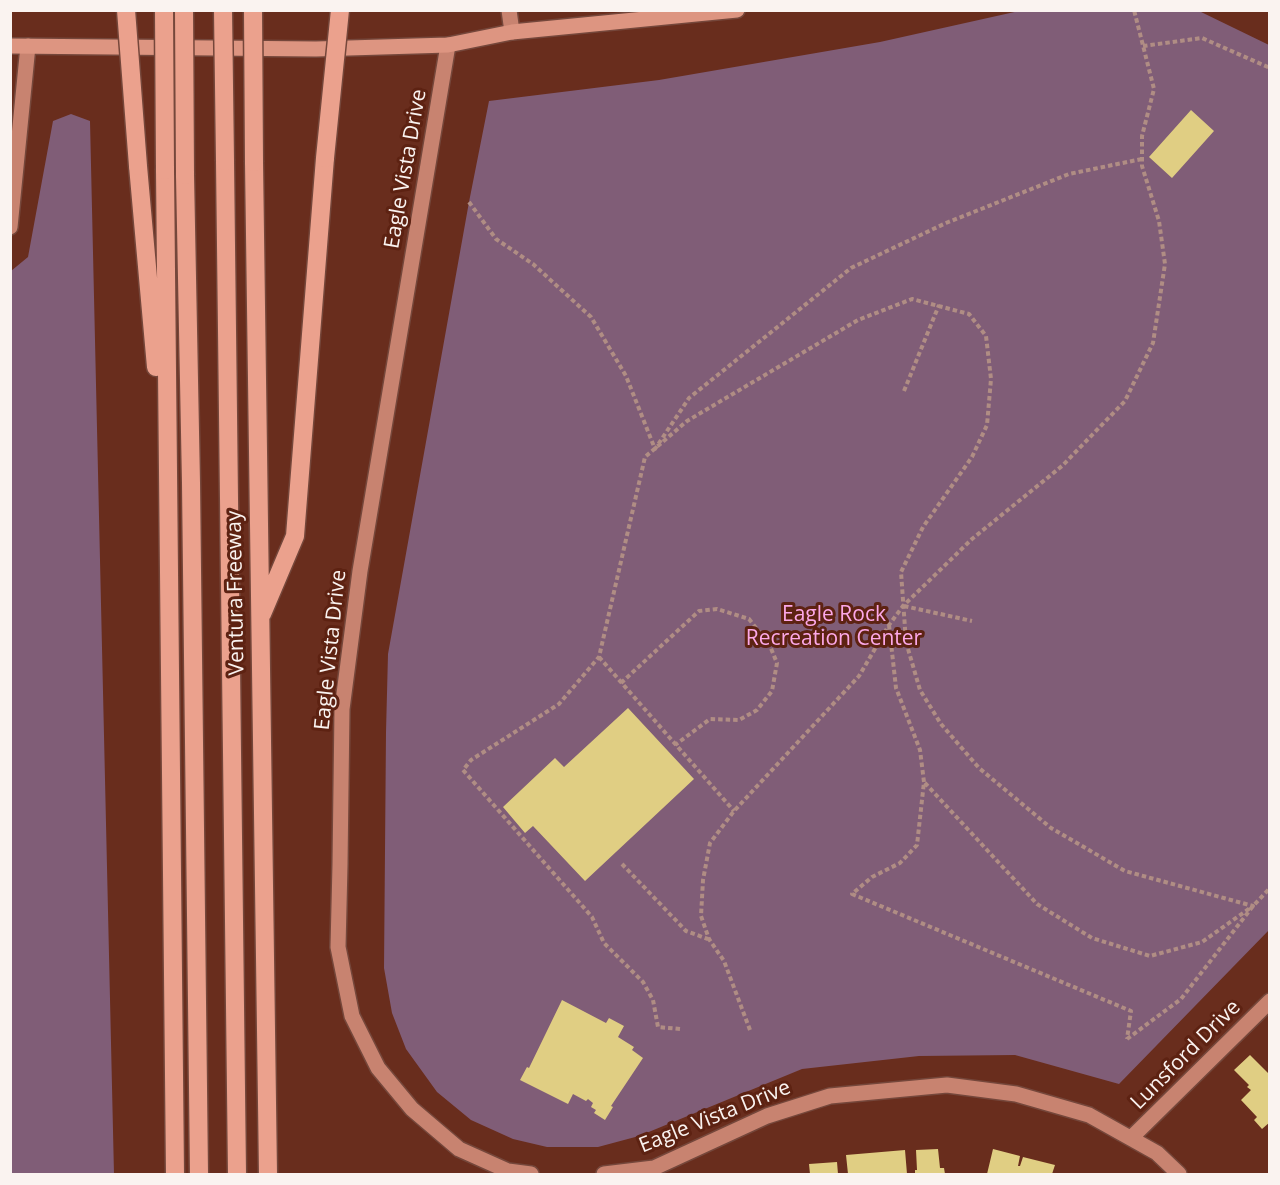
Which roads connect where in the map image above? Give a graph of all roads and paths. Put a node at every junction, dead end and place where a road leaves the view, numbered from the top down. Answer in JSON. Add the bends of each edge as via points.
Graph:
{"nodes":[{"id":1,"x":126,"y":10,"type":"edge"},
{"id":2,"x":164,"y":10,"type":"edge"},
{"id":3,"x":183,"y":10,"type":"edge"},
{"id":4,"x":223,"y":10,"type":"edge"},
{"id":5,"x":253,"y":10,"type":"edge"},
{"id":6,"x":340,"y":10,"type":"edge"},
{"id":7,"x":509,"y":10,"type":"edge"},
{"id":8,"x":737,"y":10,"type":"edge"},
{"id":9,"x":1134,"y":10,"type":"edge"},
{"id":10,"x":512,"y":32,"type":"junction"},
{"id":11,"x":448,"y":45,"type":"junction"},
{"id":12,"x":10,"y":46,"type":"edge"},
{"id":13,"x":28,"y":46,"type":"junction"},
{"id":14,"x":1143,"y":46,"type":"junction"},
{"id":15,"x":1269,"y":68,"type":"edge"},
{"id":16,"x":1142,"y":159,"type":"junction"},
{"id":17,"x":469,"y":202,"type":"dead end"},
{"id":18,"x":10,"y":227,"type":"edge"},
{"id":19,"x":939,"y":305,"type":"junction"},
{"id":20,"x":904,"y":391,"type":"dead end"},
{"id":21,"x":655,"y":449,"type":"junction"},
{"id":22,"x":168,"y":500,"type":"junction"},
{"id":23,"x":903,"y":606,"type":"junction"},
{"id":24,"x":972,"y":621,"type":"dead end"},
{"id":25,"x":259,"y":622,"type":"junction"},
{"id":26,"x":889,"y":625,"type":"junction"},
{"id":27,"x":599,"y":657,"type":"junction"},
{"id":28,"x":621,"y":683,"type":"junction"},
{"id":29,"x":675,"y":745,"type":"junction"},
{"id":30,"x":924,"y":782,"type":"junction"},
{"id":31,"x":734,"y":811,"type":"junction"},
{"id":32,"x":622,"y":864,"type":"dead end"},
{"id":33,"x":1269,"y":888,"type":"edge"},
{"id":34,"x":1253,"y":906,"type":"junction"},
{"id":35,"x":709,"y":939,"type":"junction"},
{"id":36,"x":1269,"y":1001,"type":"edge"},
{"id":37,"x":680,"y":1029,"type":"dead end"},
{"id":38,"x":750,"y":1030,"type":"dead end"},
{"id":39,"x":1131,"y":1138,"type":"junction"},
{"id":40,"x":175,"y":1174,"type":"edge"},
{"id":41,"x":199,"y":1174,"type":"edge"},
{"id":42,"x":237,"y":1174,"type":"edge"},
{"id":43,"x":268,"y":1174,"type":"edge"},
{"id":44,"x":531,"y":1174,"type":"edge"},
{"id":45,"x":604,"y":1174,"type":"edge"},
{"id":46,"x":1179,"y":1174,"type":"edge"}],
"edges":[{"from":1,"to":22,"type":"highway","bridge":true},
{"from":2,"to":22,"type":"highway","bridge":true},
{"from":3,"to":41,"type":"highway","bridge":true},
{"from":4,"to":42,"type":"highway","bridge":true},
{"from":5,"to":25,"type":"highway","name":"Ventura Freeway","bridge":true},
{"from":6,"to":25,"type":"highway","bridge":true,"via":[[295,536]]},
{"from":7,"to":10,"type":"street"},
{"from":8,"to":10,"type":"main road"},
{"from":9,"to":14,"type":"path"},
{"from":10,"to":11,"type":"main road"},
{"from":11,"to":13,"type":"main road","via":[[316,49]]},
{"from":11,"to":44,"type":"street","name":"Eagle Vista Drive","via":[[349,652],[342,710],[338,947],[352,1016],[378,1068],[412,1109],[459,1149],[508,1171]]},
{"from":12,"to":13,"type":"main road"},
{"from":13,"to":18,"type":"street"},
{"from":14,"to":15,"type":"path","via":[[1202,38]]},
{"from":14,"to":16,"type":"path","via":[[1154,89],[1142,136]]},
{"from":16,"to":21,"type":"path","via":[[1069,174],[946,223],[851,268],[689,399]]},
{"from":16,"to":23,"type":"path","via":[[1160,221],[1165,264],[1153,343],[1125,401],[1062,466],[972,539]]},
{"from":17,"to":21,"type":"path","via":[[496,239],[533,264],[591,317],[626,376]]},
{"from":19,"to":20,"type":"path"},
{"from":19,"to":21,"type":"path","via":[[912,298],[858,320],[687,421]]},
{"from":19,"to":23,"type":"path","via":[[969,314],[986,336],[991,379],[987,425],[972,457],[923,527],[901,572]]},
{"from":21,"to":27,"type":"path","via":[[645,457]]},
{"from":22,"to":40,"type":"highway"},
{"from":23,"to":24,"type":"path"},
{"from":23,"to":26,"type":"path"},
{"from":23,"to":34,"type":"path","via":[[906,642],[920,690],[941,724],[979,768],[1051,828],[1125,871]]},
{"from":25,"to":43,"type":"highway","name":"Ventura Freeway"},
{"from":26,"to":30,"type":"path","via":[[896,688],[920,750]]},
{"from":26,"to":31,"type":"path","via":[[859,676]]},
{"from":27,"to":28,"type":"path"},
{"from":27,"to":37,"type":"path","via":[[559,704],[471,760],[463,770],[592,917],[604,943],[643,982],[653,1000],[658,1027]]},
{"from":28,"to":29,"type":"path"},
{"from":28,"to":29,"type":"path","via":[[699,611],[717,609],[749,619],[770,646],[777,663],[772,691],[757,710],[739,720],[710,719]]},
{"from":29,"to":31,"type":"path"},
{"from":30,"to":34,"type":"path","via":[[1037,904],[1092,939],[1150,956],[1202,942]]},
{"from":30,"to":34,"type":"path","via":[[917,845],[900,863],[872,877],[852,894],[1131,1011],[1127,1039],[1181,999]]},
{"from":31,"to":35,"type":"path","via":[[710,843],[701,916]]},
{"from":32,"to":35,"type":"path","via":[[686,931]]},
{"from":33,"to":34,"type":"path"},
{"from":35,"to":38,"type":"path","via":[[724,961]]},
{"from":36,"to":39,"type":"street","name":"Lunsford Drive"},
{"from":39,"to":45,"type":"street","name":"Eagle Vista Drive","via":[[1089,1115],[1016,1094],[947,1085],[830,1096],[767,1116],[654,1168]]},
{"from":39,"to":46,"type":"street","name":"Eagle Vista Drive","via":[[1157,1153]]}]}
